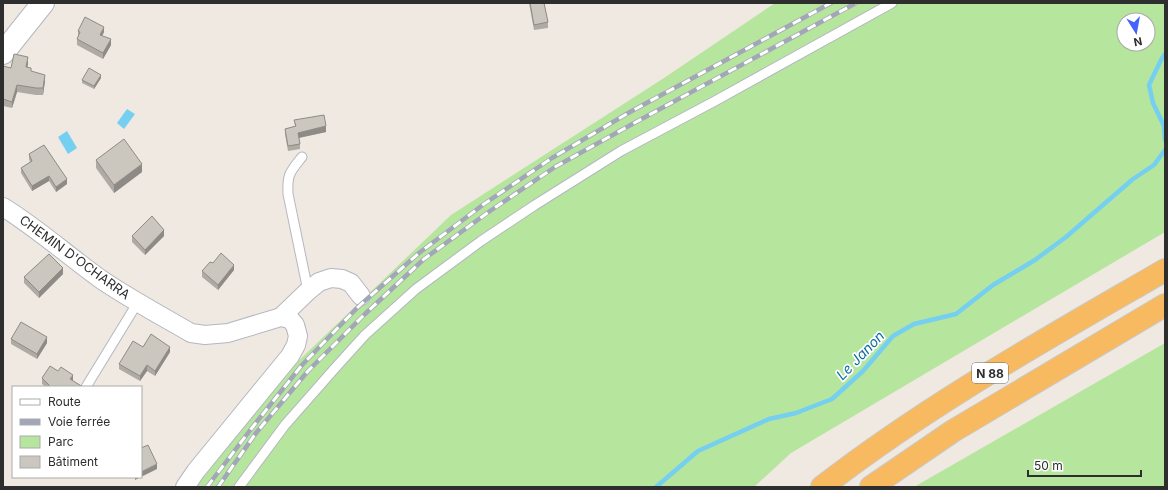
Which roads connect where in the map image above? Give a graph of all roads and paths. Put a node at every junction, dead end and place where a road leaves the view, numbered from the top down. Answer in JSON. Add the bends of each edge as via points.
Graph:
{"nodes":[{"id":1,"x":43,"y":3,"type":"edge"},
{"id":2,"x":892,"y":3,"type":"edge"},
{"id":3,"x":3,"y":53,"type":"edge"},
{"id":4,"x":302,"y":157,"type":"dead end"},
{"id":5,"x":3,"y":207,"type":"edge"},
{"id":6,"x":1165,"y":270,"type":"edge"},
{"id":7,"x":308,"y":291,"type":"junction"},
{"id":8,"x":361,"y":296,"type":"dead end"},
{"id":9,"x":138,"y":302,"type":"junction"},
{"id":10,"x":1165,"y":305,"type":"edge"},
{"id":11,"x":281,"y":317,"type":"junction"},
{"id":12,"x":87,"y":386,"type":"edge"},
{"id":13,"x":185,"y":487,"type":"edge"},
{"id":14,"x":239,"y":487,"type":"edge"},
{"id":15,"x":822,"y":487,"type":"edge"},
{"id":16,"x":871,"y":487,"type":"edge"}],
"edges":[{"from":1,"to":3,"type":"main road"},
{"from":2,"to":14,"type":"lane","via":[[621,151],[534,205],[416,289],[336,367],[285,425]]},
{"from":4,"to":7,"type":"lane","via":[[289,173],[287,182]]},
{"from":5,"to":9,"type":"street","name":"CHEMIN D'OCHARRA","via":[[24,220],[103,281]]},
{"from":6,"to":15,"type":"highway","number":"N 88","via":[[959,392],[854,462]]},
{"from":7,"to":8,"type":"street","name":"CHEMIN D'OCHARRA","via":[[319,282],[331,278],[342,279],[351,283]]},
{"from":7,"to":11,"type":"street","name":"CHEMIN D'OCHARRA"},
{"from":9,"to":11,"type":"street","name":"CHEMIN D'OCHARRA","via":[[191,333],[205,335],[228,333]]},
{"from":9,"to":12,"type":"lane"},
{"from":10,"to":16,"type":"highway","number":"N 88","via":[[953,431]]},
{"from":11,"to":13,"type":"street","via":[[290,319],[298,336],[290,356]]}]}
